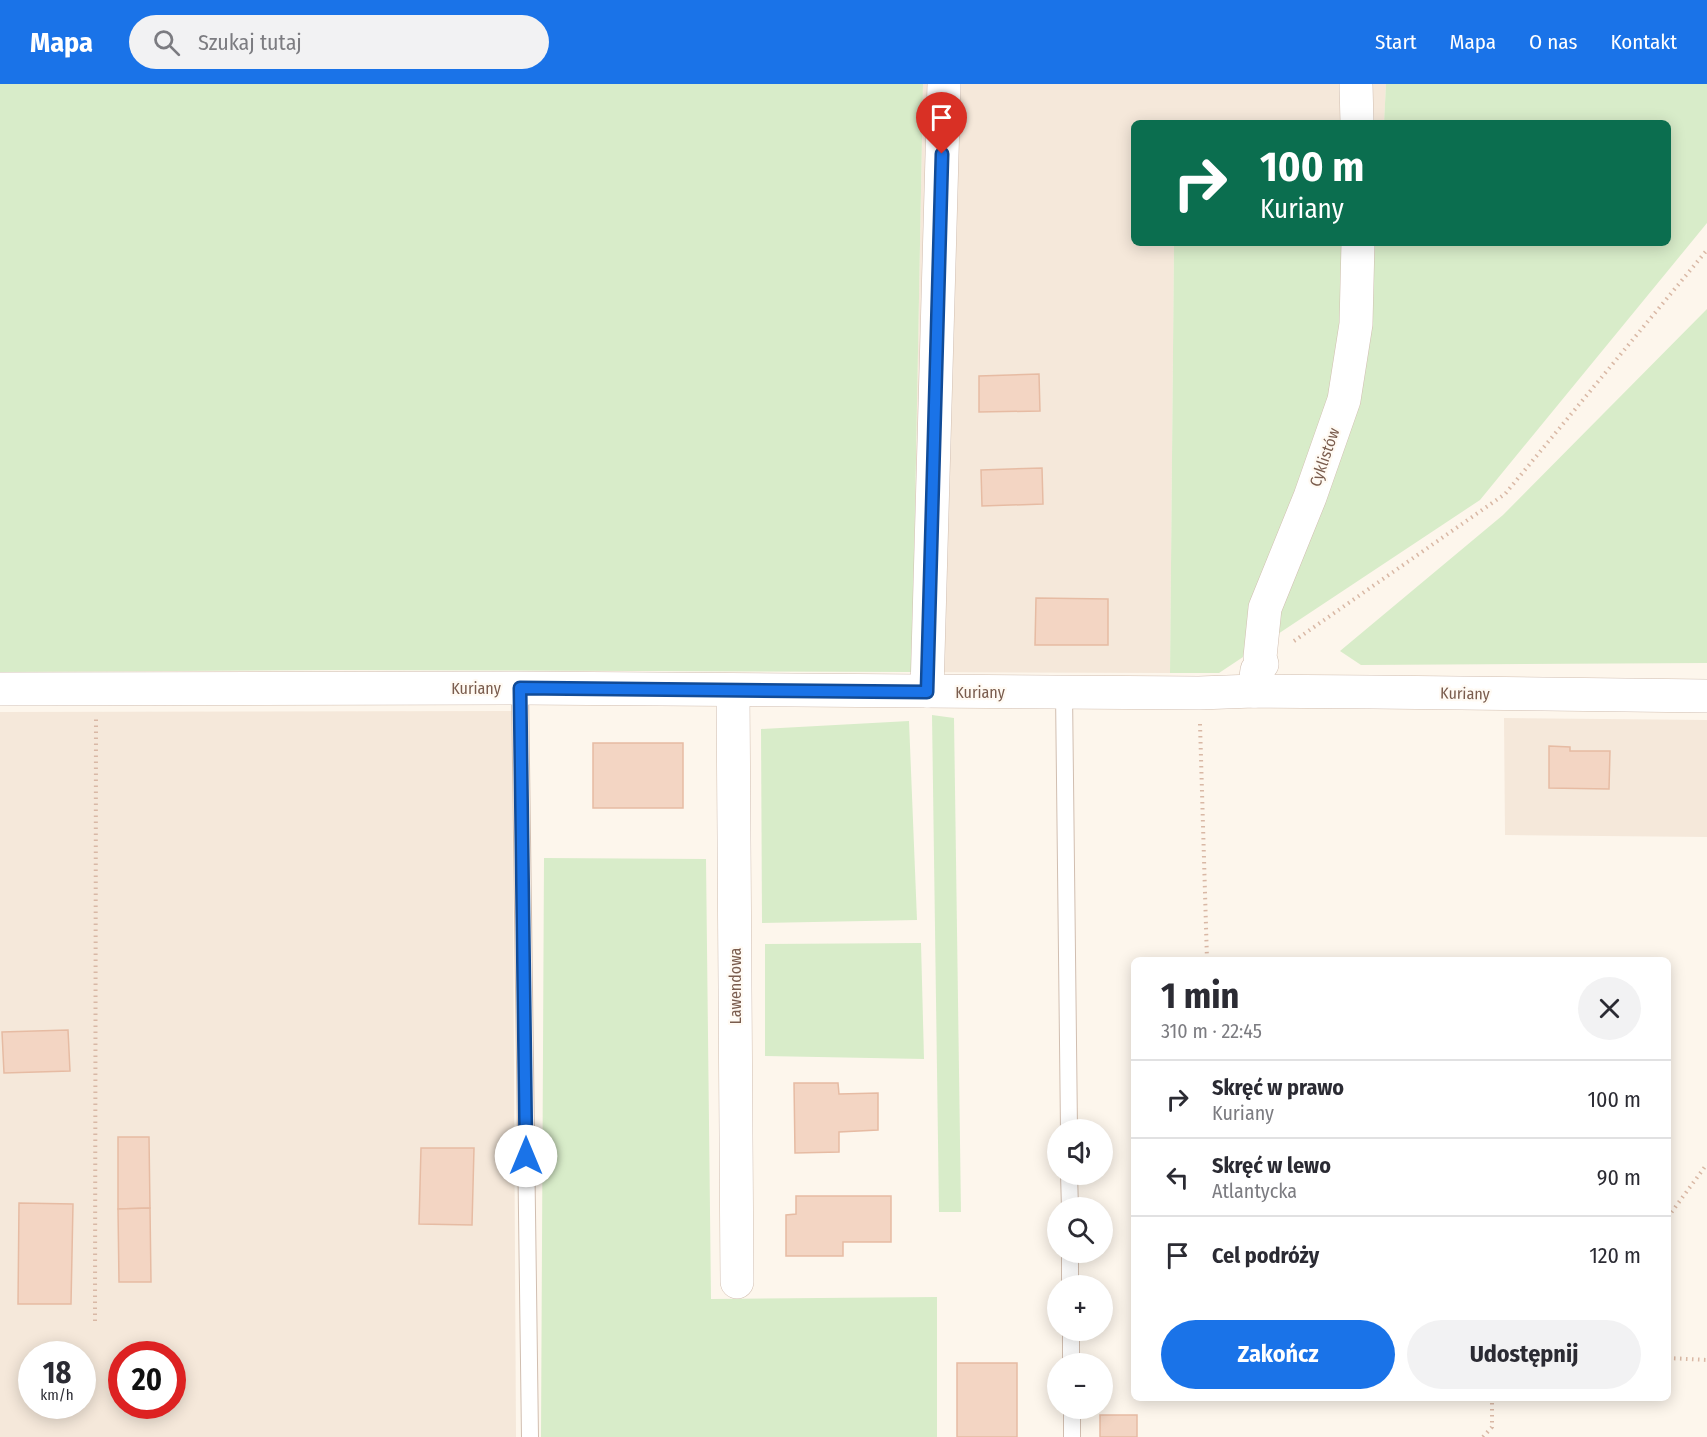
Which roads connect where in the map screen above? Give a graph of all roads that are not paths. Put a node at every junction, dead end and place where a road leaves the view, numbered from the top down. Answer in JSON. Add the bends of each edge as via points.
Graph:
{"nodes":[{"id":1,"x":945,"y":84,"type":"edge"},
{"id":2,"x":1356,"y":84,"type":"edge"},
{"id":3,"x":1357,"y":120,"type":"edge"},
{"id":4,"x":1358,"y":246,"type":"edge"},
{"id":5,"x":1258,"y":678,"type":"junction"},
{"id":6,"x":520,"y":688,"type":"junction"},
{"id":7,"x":0,"y":689,"type":"edge"},
{"id":8,"x":733,"y":690,"type":"junction"},
{"id":9,"x":927,"y":692,"type":"junction"},
{"id":10,"x":1064,"y":692,"type":"junction"},
{"id":11,"x":1707,"y":696,"type":"edge"},
{"id":12,"x":1069,"y":1119,"type":"edge"},
{"id":13,"x":737,"y":1282,"type":"dead end"},
{"id":14,"x":1072,"y":1419,"type":"edge"},
{"id":15,"x":530,"y":1437,"type":"edge"},
{"id":16,"x":1072,"y":1437,"type":"edge"}],
"edges":[{"from":1,"to":9,"type":"street"},
{"from":2,"to":3,"type":"street"},
{"from":4,"to":5,"type":"street","name":"Cyklistów","via":[[1356,324],[1344,400],[1265,608]]},
{"from":5,"to":10,"type":"street","name":"Kuriany","via":[[1199,693]]},
{"from":5,"to":11,"type":"street","name":"Kuriany"},
{"from":6,"to":7,"type":"street","name":"Kuriany"},
{"from":6,"to":8,"type":"street","name":"Kuriany"},
{"from":6,"to":15,"type":"lane"},
{"from":8,"to":9,"type":"street","name":"Kuriany"},
{"from":8,"to":13,"type":"street","name":"Lawendowa"},
{"from":9,"to":10,"type":"street","name":"Kuriany"},
{"from":10,"to":12,"type":"lane"},
{"from":14,"to":16,"type":"lane"}]}
